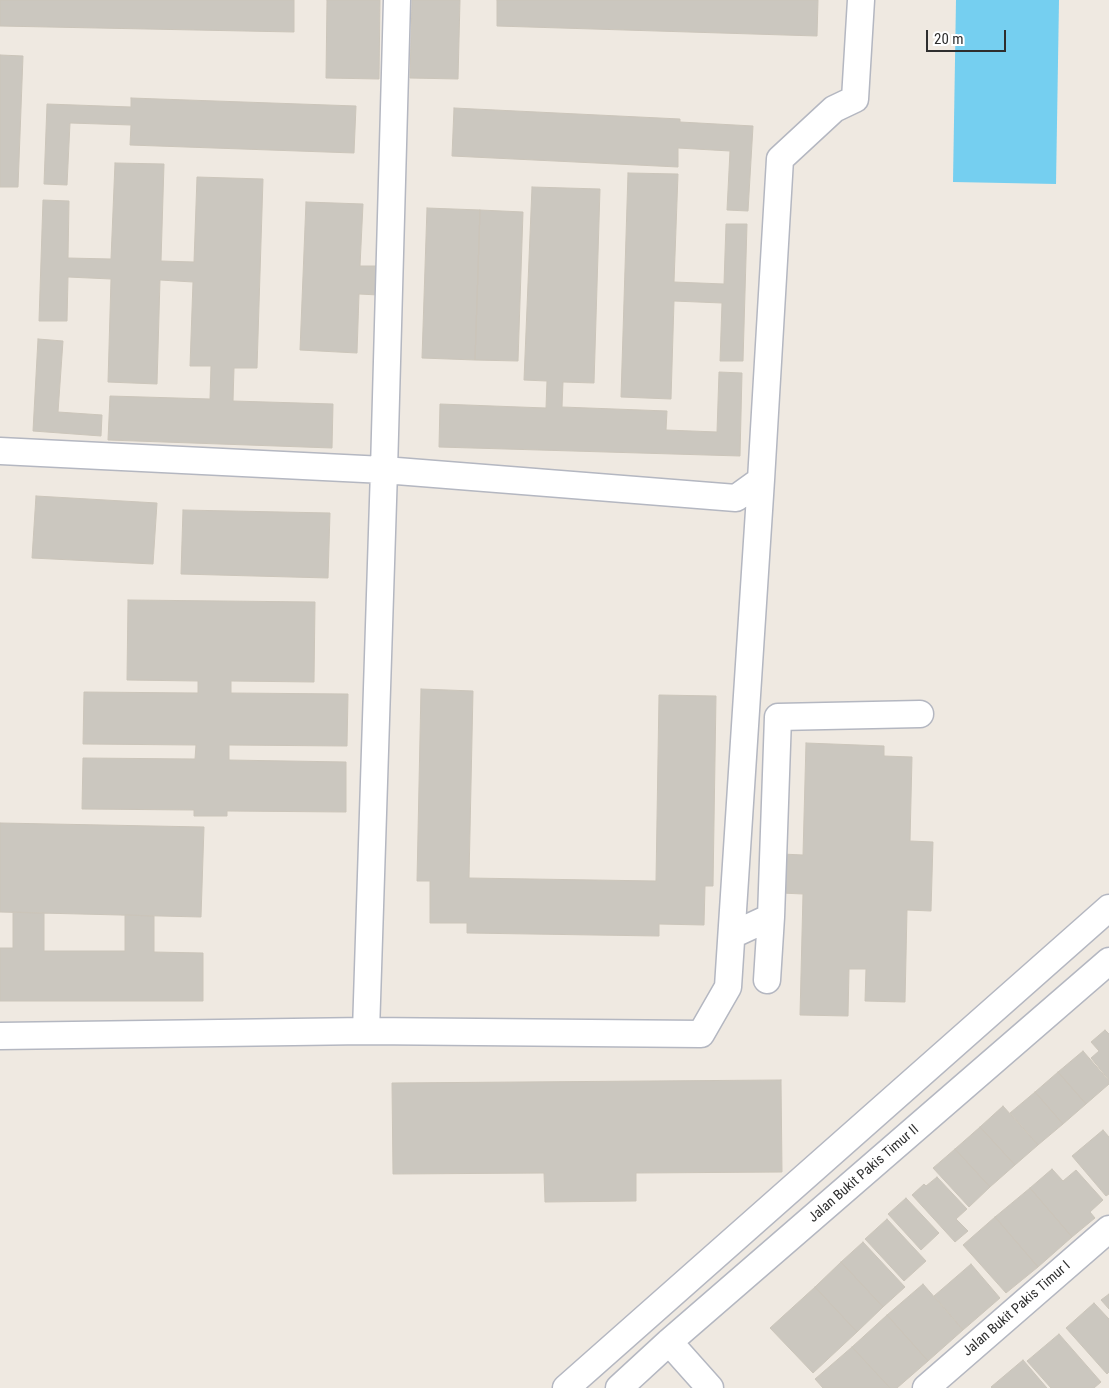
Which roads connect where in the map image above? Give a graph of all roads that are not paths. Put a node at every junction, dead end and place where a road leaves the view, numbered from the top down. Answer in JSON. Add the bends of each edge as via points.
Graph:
{"nodes":[{"id":1,"x":397,"y":0,"type":"edge"},
{"id":2,"x":861,"y":0,"type":"edge"},
{"id":3,"x":0,"y":451,"type":"edge"},
{"id":4,"x":384,"y":470,"type":"junction"},
{"id":5,"x":762,"y":480,"type":"junction"},
{"id":6,"x":920,"y":714,"type":"dead end"},
{"id":7,"x":1109,"y":908,"type":"edge"},
{"id":8,"x":771,"y":917,"type":"junction"},
{"id":9,"x":732,"y":935,"type":"junction"},
{"id":10,"x":1109,"y":961,"type":"edge"},
{"id":11,"x":766,"y":980,"type":"dead end"},
{"id":12,"x":366,"y":1031,"type":"junction"},
{"id":13,"x":0,"y":1036,"type":"edge"},
{"id":14,"x":1109,"y":1229,"type":"edge"},
{"id":15,"x":669,"y":1342,"type":"junction"},
{"id":16,"x":566,"y":1388,"type":"edge"},
{"id":17,"x":619,"y":1388,"type":"edge"},
{"id":18,"x":710,"y":1388,"type":"edge"},
{"id":19,"x":926,"y":1388,"type":"edge"}],
"edges":[{"from":1,"to":4,"type":"street"},
{"from":2,"to":5,"type":"street","via":[[855,99],[834,109],[780,159]]},
{"from":3,"to":4,"type":"street"},
{"from":4,"to":5,"type":"street","via":[[736,498]]},
{"from":4,"to":12,"type":"street"},
{"from":5,"to":9,"type":"street"},
{"from":6,"to":8,"type":"street","via":[[778,717]]},
{"from":7,"to":16,"type":"street"},
{"from":8,"to":9,"type":"street"},
{"from":8,"to":11,"type":"street"},
{"from":9,"to":12,"type":"street","via":[[728,988],[700,1034]]},
{"from":10,"to":15,"type":"street","name":"Jalan Bukit Pakis Timur II"},
{"from":12,"to":13,"type":"street"},
{"from":14,"to":19,"type":"street","name":"Jalan Bukit Pakis Timur I"},
{"from":15,"to":17,"type":"street","name":"Jalan Bukit Pakis Timur II"},
{"from":15,"to":18,"type":"street"}]}
